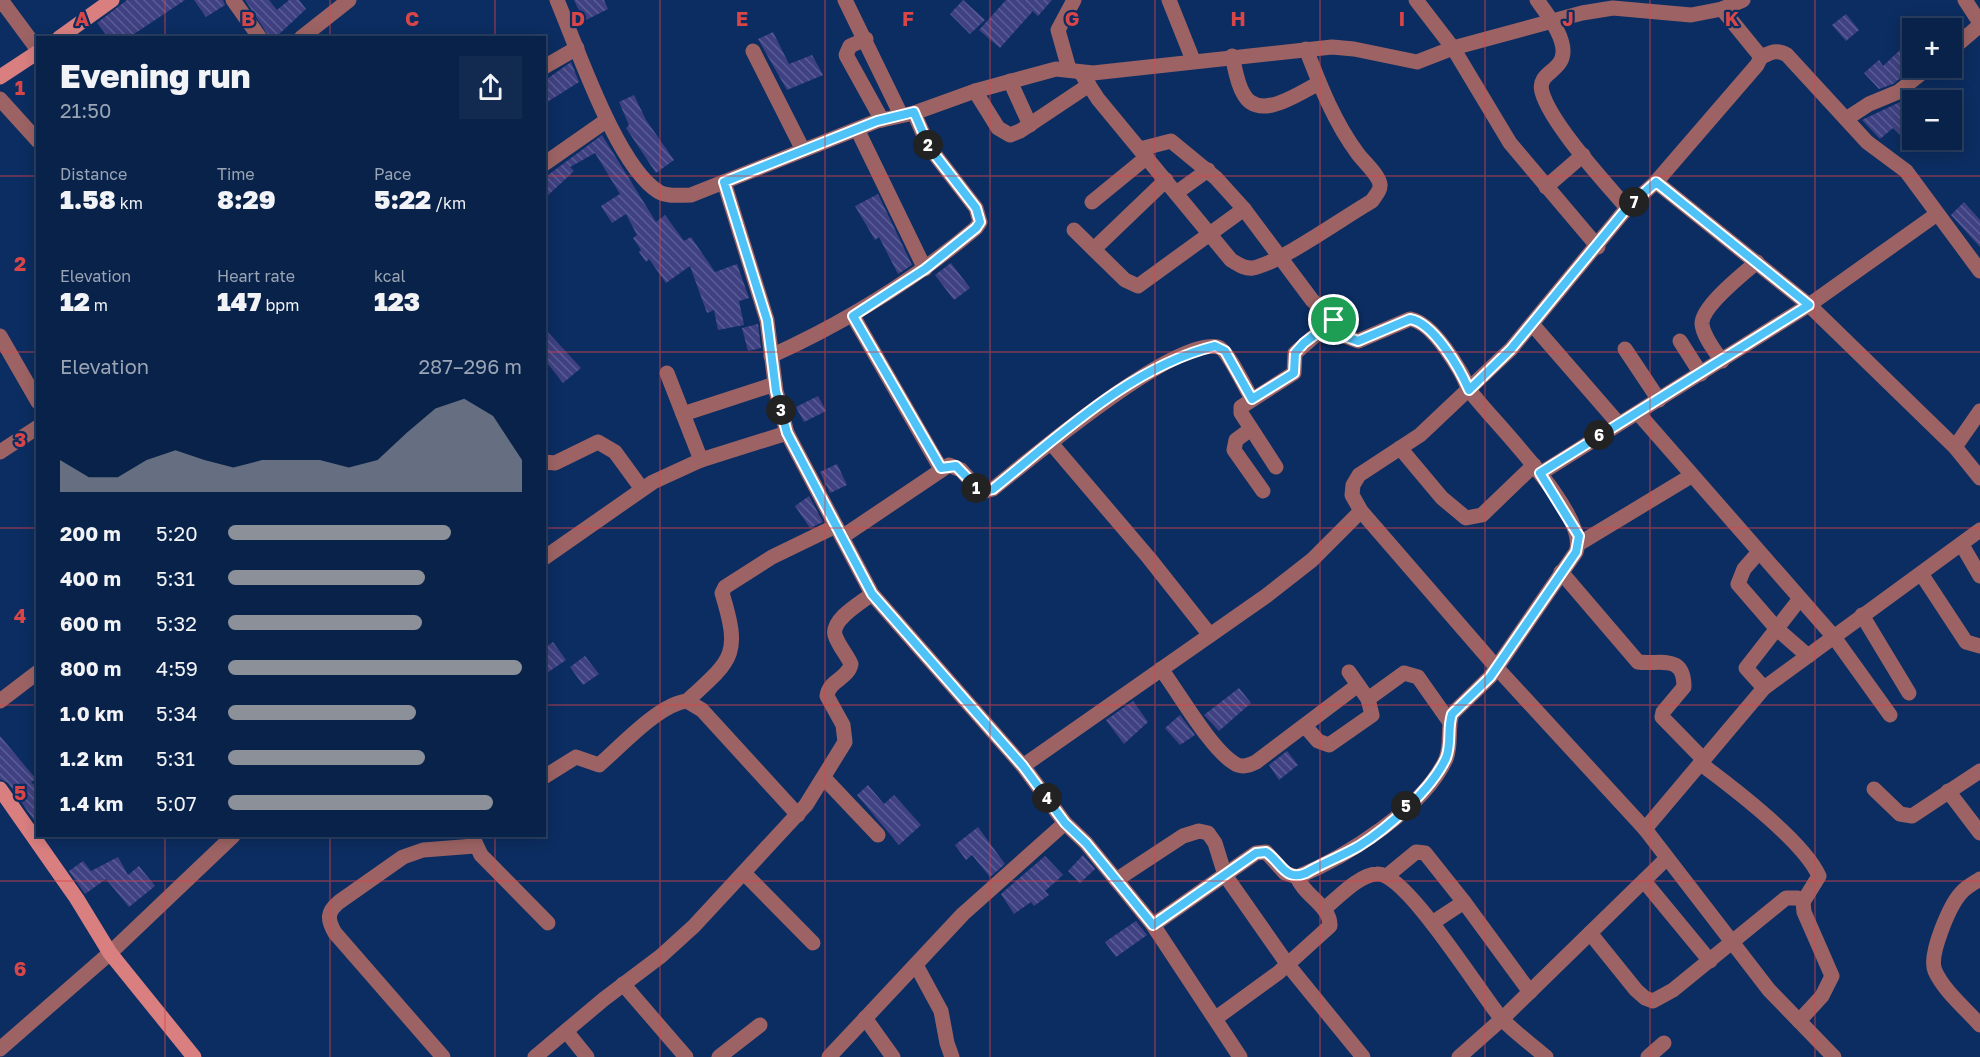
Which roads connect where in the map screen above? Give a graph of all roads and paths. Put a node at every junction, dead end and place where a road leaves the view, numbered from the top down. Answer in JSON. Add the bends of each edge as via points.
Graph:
{"nodes":[{"id":1,"x":2,"y":0,"type":"edge"},
{"id":2,"x":112,"y":0,"type":"edge"},
{"id":3,"x":233,"y":0,"type":"edge"},
{"id":4,"x":349,"y":0,"type":"edge"},
{"id":5,"x":557,"y":0,"type":"edge"},
{"id":6,"x":845,"y":0,"type":"edge"},
{"id":7,"x":1074,"y":0,"type":"edge"},
{"id":8,"x":1169,"y":0,"type":"edge"},
{"id":9,"x":1416,"y":0,"type":"edge"},
{"id":10,"x":1537,"y":0,"type":"edge"},
{"id":11,"x":1743,"y":0,"type":"edge"},
{"id":12,"x":1965,"y":0,"type":"edge"},
{"id":13,"x":1594,"y":6,"type":"edge"},
{"id":14,"x":1711,"y":7,"type":"edge"},
{"id":15,"x":1552,"y":22,"type":"junction"},
{"id":16,"x":1980,"y":24,"type":"edge"},
{"id":17,"x":62,"y":36,"type":"edge"},
{"id":18,"x":259,"y":36,"type":"edge"},
{"id":19,"x":303,"y":36,"type":"edge"},
{"id":20,"x":866,"y":39,"type":"junction"},
{"id":21,"x":1962,"y":39,"type":"edge"},
{"id":22,"x":36,"y":48,"type":"edge"},
{"id":23,"x":577,"y":48,"type":"junction"},
{"id":24,"x":1453,"y":48,"type":"junction"},
{"id":25,"x":1306,"y":49,"type":"junction"},
{"id":26,"x":753,"y":51,"type":"dead end"},
{"id":27,"x":36,"y":52,"type":"edge"},
{"id":28,"x":1232,"y":56,"type":"junction"},
{"id":29,"x":1761,"y":57,"type":"junction"},
{"id":30,"x":1193,"y":60,"type":"junction"},
{"id":31,"x":546,"y":66,"type":"edge"},
{"id":32,"x":1079,"y":76,"type":"junction"},
{"id":33,"x":0,"y":77,"type":"edge"},
{"id":34,"x":1916,"y":78,"type":"edge"},
{"id":35,"x":1010,"y":81,"type":"junction"},
{"id":36,"x":1319,"y":83,"type":"junction"},
{"id":37,"x":975,"y":91,"type":"junction"},
{"id":38,"x":0,"y":99,"type":"edge"},
{"id":39,"x":907,"y":114,"type":"junction"},
{"id":40,"x":1846,"y":119,"type":"junction"},
{"id":41,"x":607,"y":120,"type":"junction"},
{"id":42,"x":882,"y":120,"type":"junction"},
{"id":43,"x":1030,"y":125,"type":"junction"},
{"id":44,"x":857,"y":129,"type":"junction"},
{"id":45,"x":36,"y":139,"type":"edge"},
{"id":46,"x":803,"y":150,"type":"junction"},
{"id":47,"x":1143,"y":153,"type":"junction"},
{"id":48,"x":1583,"y":155,"type":"junction"},
{"id":49,"x":546,"y":164,"type":"edge"},
{"id":50,"x":1208,"y":170,"type":"junction"},
{"id":51,"x":1166,"y":180,"type":"junction"},
{"id":52,"x":724,"y":182,"type":"junction"},
{"id":53,"x":1656,"y":182,"type":"junction"},
{"id":54,"x":1546,"y":188,"type":"junction"},
{"id":55,"x":1176,"y":193,"type":"junction"},
{"id":56,"x":1092,"y":202,"type":"dead end"},
{"id":57,"x":1627,"y":208,"type":"junction"},
{"id":58,"x":1244,"y":209,"type":"junction"},
{"id":59,"x":1937,"y":214,"type":"junction"},
{"id":60,"x":1074,"y":230,"type":"dead end"},
{"id":61,"x":1209,"y":233,"type":"junction"},
{"id":62,"x":1598,"y":247,"type":"junction"},
{"id":63,"x":1094,"y":249,"type":"junction"},
{"id":64,"x":1278,"y":257,"type":"junction"},
{"id":65,"x":1757,"y":262,"type":"junction"},
{"id":66,"x":925,"y":269,"type":"junction"},
{"id":67,"x":1980,"y":271,"type":"edge"},
{"id":68,"x":1809,"y":305,"type":"junction"},
{"id":69,"x":853,"y":316,"type":"junction"},
{"id":70,"x":1334,"y":320,"type":"junction"},
{"id":71,"x":1532,"y":324,"type":"junction"},
{"id":72,"x":0,"y":338,"type":"edge"},
{"id":73,"x":1680,"y":341,"type":"dead end"},
{"id":74,"x":1625,"y":349,"type":"dead end"},
{"id":75,"x":771,"y":356,"type":"junction"},
{"id":76,"x":1722,"y":361,"type":"junction"},
{"id":77,"x":667,"y":373,"type":"dead end"},
{"id":78,"x":1701,"y":374,"type":"junction"},
{"id":79,"x":774,"y":384,"type":"junction"},
{"id":80,"x":1469,"y":390,"type":"junction"},
{"id":81,"x":36,"y":399,"type":"edge"},
{"id":82,"x":1252,"y":399,"type":"junction"},
{"id":83,"x":1659,"y":400,"type":"junction"},
{"id":84,"x":1980,"y":411,"type":"edge"},
{"id":85,"x":1638,"y":413,"type":"junction"},
{"id":86,"x":683,"y":414,"type":"junction"},
{"id":87,"x":1618,"y":423,"type":"junction"},
{"id":88,"x":36,"y":428,"type":"edge"},
{"id":89,"x":1251,"y":429,"type":"junction"},
{"id":90,"x":787,"y":433,"type":"junction"},
{"id":91,"x":1051,"y":443,"type":"junction"},
{"id":92,"x":1955,"y":447,"type":"junction"},
{"id":93,"x":1400,"y":448,"type":"junction"},
{"id":94,"x":0,"y":452,"type":"edge"},
{"id":95,"x":701,"y":460,"type":"junction"},
{"id":96,"x":546,"y":462,"type":"edge"},
{"id":97,"x":1276,"y":467,"type":"dead end"},
{"id":98,"x":941,"y":468,"type":"junction"},
{"id":99,"x":1537,"y":469,"type":"junction"},
{"id":100,"x":1691,"y":476,"type":"junction"},
{"id":101,"x":1980,"y":478,"type":"edge"},
{"id":102,"x":642,"y":489,"type":"junction"},
{"id":103,"x":1263,"y":491,"type":"dead end"},
{"id":104,"x":1361,"y":511,"type":"junction"},
{"id":105,"x":1980,"y":530,"type":"edge"},
{"id":106,"x":839,"y":531,"type":"junction"},
{"id":107,"x":1580,"y":543,"type":"junction"},
{"id":108,"x":1962,"y":545,"type":"junction"},
{"id":109,"x":1758,"y":553,"type":"junction"},
{"id":110,"x":546,"y":557,"type":"edge"},
{"id":111,"x":1561,"y":572,"type":"junction"},
{"id":112,"x":1922,"y":575,"type":"junction"},
{"id":113,"x":1980,"y":576,"type":"edge"},
{"id":114,"x":872,"y":594,"type":"junction"},
{"id":115,"x":1799,"y":600,"type":"junction"},
{"id":116,"x":1862,"y":615,"type":"junction"},
{"id":117,"x":1778,"y":629,"type":"junction"},
{"id":118,"x":1210,"y":635,"type":"junction"},
{"id":119,"x":1834,"y":637,"type":"junction"},
{"id":120,"x":1980,"y":646,"type":"edge"},
{"id":121,"x":1808,"y":656,"type":"junction"},
{"id":122,"x":1497,"y":668,"type":"junction"},
{"id":123,"x":1161,"y":669,"type":"junction"},
{"id":124,"x":1348,"y":672,"type":"dead end"},
{"id":125,"x":36,"y":674,"type":"edge"},
{"id":126,"x":1358,"y":685,"type":"junction"},
{"id":127,"x":1764,"y":688,"type":"junction"},
{"id":128,"x":1909,"y":693,"type":"dead end"},
{"id":129,"x":1368,"y":699,"type":"junction"},
{"id":130,"x":0,"y":701,"type":"edge"},
{"id":131,"x":687,"y":701,"type":"junction"},
{"id":132,"x":1890,"y":715,"type":"dead end"},
{"id":133,"x":1449,"y":721,"type":"junction"},
{"id":134,"x":1305,"y":726,"type":"junction"},
{"id":135,"x":1703,"y":762,"type":"junction"},
{"id":136,"x":1023,"y":766,"type":"junction"},
{"id":137,"x":1980,"y":771,"type":"edge"},
{"id":138,"x":546,"y":776,"type":"edge"},
{"id":139,"x":824,"y":778,"type":"junction"},
{"id":140,"x":0,"y":789,"type":"edge"},
{"id":141,"x":1874,"y":789,"type":"dead end"},
{"id":142,"x":1948,"y":791,"type":"junction"},
{"id":143,"x":798,"y":815,"type":"junction"},
{"id":144,"x":1065,"y":823,"type":"junction"},
{"id":145,"x":1645,"y":829,"type":"junction"},
{"id":146,"x":1980,"y":833,"type":"edge"},
{"id":147,"x":878,"y":835,"type":"dead end"},
{"id":148,"x":232,"y":837,"type":"edge"},
{"id":149,"x":474,"y":841,"type":"edge"},
{"id":150,"x":1668,"y":858,"type":"junction"},
{"id":151,"x":745,"y":874,"type":"junction"},
{"id":152,"x":1226,"y":875,"type":"junction"},
{"id":153,"x":1388,"y":875,"type":"junction"},
{"id":154,"x":1297,"y":877,"type":"junction"},
{"id":155,"x":1980,"y":879,"type":"edge"},
{"id":156,"x":1116,"y":880,"type":"junction"},
{"id":157,"x":1644,"y":881,"type":"junction"},
{"id":158,"x":1464,"y":902,"type":"junction"},
{"id":159,"x":1803,"y":902,"type":"junction"},
{"id":160,"x":1324,"y":909,"type":"junction"},
{"id":161,"x":548,"y":923,"type":"dead end"},
{"id":162,"x":1432,"y":923,"type":"junction"},
{"id":163,"x":1153,"y":925,"type":"junction"},
{"id":164,"x":1590,"y":933,"type":"junction"},
{"id":165,"x":813,"y":943,"type":"dead end"},
{"id":166,"x":1732,"y":943,"type":"junction"},
{"id":167,"x":110,"y":953,"type":"junction"},
{"id":168,"x":1710,"y":961,"type":"junction"},
{"id":169,"x":1288,"y":964,"type":"junction"},
{"id":170,"x":916,"y":965,"type":"junction"},
{"id":171,"x":623,"y":984,"type":"junction"},
{"id":172,"x":1530,"y":992,"type":"junction"},
{"id":173,"x":865,"y":1018,"type":"junction"},
{"id":174,"x":1216,"y":1018,"type":"junction"},
{"id":175,"x":1502,"y":1019,"type":"junction"},
{"id":176,"x":1799,"y":1021,"type":"junction"},
{"id":177,"x":760,"y":1025,"type":"dead end"},
{"id":178,"x":1980,"y":1025,"type":"edge"},
{"id":179,"x":566,"y":1031,"type":"junction"},
{"id":180,"x":1664,"y":1043,"type":"dead end"},
{"id":181,"x":1,"y":1046,"type":"edge"},
{"id":182,"x":1825,"y":1054,"type":"edge"},
{"id":183,"x":948,"y":1055,"type":"edge"},
{"id":184,"x":194,"y":1057,"type":"edge"},
{"id":185,"x":443,"y":1057,"type":"edge"},
{"id":186,"x":535,"y":1057,"type":"edge"},
{"id":187,"x":587,"y":1057,"type":"edge"},
{"id":188,"x":686,"y":1057,"type":"edge"},
{"id":189,"x":719,"y":1057,"type":"edge"},
{"id":190,"x":829,"y":1057,"type":"edge"},
{"id":191,"x":893,"y":1057,"type":"edge"},
{"id":192,"x":1240,"y":1057,"type":"edge"},
{"id":193,"x":1363,"y":1057,"type":"edge"},
{"id":194,"x":1459,"y":1057,"type":"edge"},
{"id":195,"x":1546,"y":1057,"type":"edge"},
{"id":196,"x":1648,"y":1057,"type":"edge"}],
"edges":[{"from":1,"to":22,"type":"street"},
{"from":2,"to":17,"type":"street"},
{"from":3,"to":18,"type":"street"},
{"from":4,"to":19,"type":"street"},
{"from":5,"to":23,"type":"street"},
{"from":6,"to":20,"type":"street"},
{"from":7,"to":32,"type":"street","via":[[1058,30]]},
{"from":8,"to":30,"type":"street"},
{"from":9,"to":24,"type":"street"},
{"from":10,"to":15,"type":"street"},
{"from":11,"to":14,"type":"street"},
{"from":12,"to":16,"type":"street"},
{"from":13,"to":14,"type":"street","via":[[1691,15]]},
{"from":13,"to":15,"type":"street"},
{"from":14,"to":29,"type":"street"},
{"from":15,"to":24,"type":"street"},
{"from":15,"to":48,"type":"street","via":[[1562,57],[1558,66],[1544,77],[1542,92]]},
{"from":16,"to":21,"type":"street"},
{"from":20,"to":39,"type":"street"},
{"from":20,"to":42,"type":"street","via":[[850,46],[846,55]]},
{"from":23,"to":31,"type":"street"},
{"from":23,"to":41,"type":"street"},
{"from":24,"to":25,"type":"street","via":[[1417,62],[1354,49]]},
{"from":24,"to":54,"type":"street","via":[[1493,119]]},
{"from":25,"to":28,"type":"street"},
{"from":25,"to":36,"type":"street"},
{"from":26,"to":46,"type":"street"},
{"from":27,"to":33,"type":"street"},
{"from":28,"to":30,"type":"street"},
{"from":28,"to":36,"type":"street","via":[[1243,93],[1255,106],[1278,103]]},
{"from":29,"to":40,"type":"street","via":[[1773,51],[1787,56]]},
{"from":29,"to":53,"type":"street"},
{"from":30,"to":32,"type":"street"},
{"from":32,"to":35,"type":"street","via":[[1056,69]]},
{"from":32,"to":43,"type":"street"},
{"from":32,"to":47,"type":"street"},
{"from":34,"to":40,"type":"street","via":[[1898,92]]},
{"from":35,"to":37,"type":"street"},
{"from":35,"to":43,"type":"street"},
{"from":36,"to":64,"type":"street","via":[[1350,144],[1380,184],[1379,191],[1372,201]]},
{"from":37,"to":39,"type":"street"},
{"from":37,"to":43,"type":"street","via":[[1005,133],[1010,135]]},
{"from":38,"to":45,"type":"street"},
{"from":39,"to":42,"type":"street"},
{"from":39,"to":66,"type":"street","via":[[980,216],[976,228]]},
{"from":40,"to":59,"type":"street","via":[[1884,156],[1906,171]]},
{"from":41,"to":49,"type":"street"},
{"from":41,"to":52,"type":"street","via":[[633,164],[661,193],[691,195]]},
{"from":42,"to":44,"type":"street"},
{"from":44,"to":46,"type":"street"},
{"from":44,"to":66,"type":"street"},
{"from":46,"to":52,"type":"street"},
{"from":47,"to":50,"type":"street","via":[[1171,141]]},
{"from":47,"to":51,"type":"street"},
{"from":47,"to":56,"type":"street"},
{"from":48,"to":54,"type":"street"},
{"from":48,"to":57,"type":"street"},
{"from":50,"to":55,"type":"street"},
{"from":50,"to":58,"type":"street"},
{"from":51,"to":55,"type":"street"},
{"from":51,"to":63,"type":"street"},
{"from":52,"to":75,"type":"street","via":[[760,293]]},
{"from":53,"to":57,"type":"street"},
{"from":53,"to":65,"type":"street"},
{"from":54,"to":62,"type":"street"},
{"from":55,"to":61,"type":"street"},
{"from":57,"to":62,"type":"street"},
{"from":58,"to":61,"type":"street"},
{"from":58,"to":64,"type":"street"},
{"from":59,"to":67,"type":"street"},
{"from":59,"to":68,"type":"street"},
{"from":60,"to":63,"type":"street"},
{"from":61,"to":63,"type":"street","via":[[1138,286],[1125,280]]},
{"from":61,"to":64,"type":"street","via":[[1231,260],[1242,267],[1251,268]]},
{"from":62,"to":71,"type":"street"},
{"from":64,"to":70,"type":"street","via":[[1312,300]]},
{"from":65,"to":68,"type":"street"},
{"from":65,"to":76,"type":"street","via":[[1703,316],[1703,329]]},
{"from":66,"to":69,"type":"street"},
{"from":68,"to":76,"type":"street"},
{"from":68,"to":92,"type":"street"},
{"from":69,"to":75,"type":"street"},
{"from":69,"to":98,"type":"street"},
{"from":70,"to":80,"type":"street","via":[[1344,336],[1358,341],[1410,319],[1417,320],[1441,344]]},
{"from":70,"to":82,"type":"street","via":[[1295,353],[1294,373]]},
{"from":71,"to":80,"type":"street"},
{"from":71,"to":87,"type":"street"},
{"from":72,"to":81,"type":"street"},
{"from":73,"to":78,"type":"street"},
{"from":74,"to":83,"type":"street"},
{"from":75,"to":79,"type":"street"},
{"from":76,"to":78,"type":"street"},
{"from":77,"to":86,"type":"street"},
{"from":78,"to":83,"type":"street"},
{"from":79,"to":86,"type":"street"},
{"from":79,"to":90,"type":"street"},
{"from":80,"to":93,"type":"street"},
{"from":80,"to":99,"type":"street"},
{"from":82,"to":89,"type":"street","via":[[1240,413]]},
{"from":82,"to":91,"type":"street","via":[[1225,351],[1215,346],[1149,372]]},
{"from":83,"to":85,"type":"street"},
{"from":84,"to":92,"type":"street"},
{"from":85,"to":87,"type":"street"},
{"from":85,"to":100,"type":"street"},
{"from":86,"to":95,"type":"street"},
{"from":87,"to":99,"type":"street"},
{"from":88,"to":94,"type":"street"},
{"from":89,"to":97,"type":"street"},
{"from":89,"to":103,"type":"street","via":[[1236,440],[1234,450]]},
{"from":90,"to":95,"type":"street"},
{"from":90,"to":106,"type":"street"},
{"from":91,"to":98,"type":"street","via":[[987,493],[976,489],[956,466]]},
{"from":91,"to":118,"type":"street"},
{"from":92,"to":101,"type":"street"},
{"from":93,"to":99,"type":"street","via":[[1442,498],[1466,518],[1482,515]]},
{"from":93,"to":104,"type":"street","via":[[1359,475],[1352,495]]},
{"from":95,"to":102,"type":"street"},
{"from":96,"to":102,"type":"street","via":[[555,463],[598,442],[615,452]]},
{"from":98,"to":106,"type":"street"},
{"from":99,"to":107,"type":"street","via":[[1574,526]]},
{"from":100,"to":107,"type":"street"},
{"from":100,"to":109,"type":"street"},
{"from":102,"to":110,"type":"street"},
{"from":104,"to":118,"type":"street","via":[[1312,560]]},
{"from":104,"to":122,"type":"street"},
{"from":105,"to":108,"type":"street"},
{"from":106,"to":114,"type":"street"},
{"from":106,"to":131,"type":"street","via":[[772,558],[725,587],[722,593],[733,640],[731,653],[722,669]]},
{"from":107,"to":111,"type":"street"},
{"from":108,"to":112,"type":"street"},
{"from":108,"to":113,"type":"street"},
{"from":109,"to":115,"type":"street"},
{"from":109,"to":117,"type":"street","via":[[1743,569],[1738,584]]},
{"from":111,"to":122,"type":"street"},
{"from":111,"to":135,"type":"street","via":[[1638,662],[1676,665],[1684,687],[1662,717]]},
{"from":112,"to":116,"type":"street","via":[[1902,584]]},
{"from":112,"to":120,"type":"street","via":[[1966,642]]},
{"from":114,"to":136,"type":"street"},
{"from":114,"to":139,"type":"street","via":[[835,628],[835,636],[851,664],[848,673],[828,691],[828,701],[846,734],[842,750]]},
{"from":115,"to":117,"type":"street"},
{"from":115,"to":119,"type":"street"},
{"from":116,"to":119,"type":"street"},
{"from":116,"to":128,"type":"street"},
{"from":117,"to":121,"type":"street"},
{"from":117,"to":127,"type":"street","via":[[1746,668]]},
{"from":118,"to":123,"type":"street"},
{"from":119,"to":121,"type":"street"},
{"from":119,"to":132,"type":"street"},
{"from":121,"to":127,"type":"street"},
{"from":122,"to":133,"type":"street"},
{"from":122,"to":145,"type":"street"},
{"from":123,"to":134,"type":"street","via":[[1217,746],[1240,766],[1256,762]]},
{"from":123,"to":136,"type":"street"},
{"from":124,"to":126,"type":"street"},
{"from":125,"to":130,"type":"street"},
{"from":126,"to":129,"type":"street"},
{"from":126,"to":134,"type":"street"},
{"from":127,"to":135,"type":"street"},
{"from":129,"to":133,"type":"street","via":[[1404,673],[1411,673],[1418,677]]},
{"from":129,"to":134,"type":"street","via":[[1372,715],[1329,745],[1318,741]]},
{"from":131,"to":138,"type":"street","via":[[662,712],[599,765],[576,757]]},
{"from":131,"to":143,"type":"street","via":[[702,710]]},
{"from":133,"to":154,"type":"street","via":[[1451,742],[1432,782],[1359,846]]},
{"from":135,"to":145,"type":"street"},
{"from":135,"to":159,"type":"street","via":[[1815,867],[1819,876]]},
{"from":136,"to":144,"type":"street"},
{"from":137,"to":142,"type":"street"},
{"from":139,"to":143,"type":"street"},
{"from":139,"to":147,"type":"street"},
{"from":140,"to":167,"type":"street"},
{"from":141,"to":142,"type":"street","via":[[1906,817]]},
{"from":142,"to":146,"type":"street"},
{"from":143,"to":151,"type":"street"},
{"from":144,"to":156,"type":"street"},
{"from":144,"to":170,"type":"street","via":[[963,914]]},
{"from":145,"to":150,"type":"street"},
{"from":148,"to":167,"type":"street"},
{"from":149,"to":161,"type":"street"},
{"from":149,"to":185,"type":"street","via":[[403,857],[339,902],[328,916],[335,933]]},
{"from":150,"to":157,"type":"street"},
{"from":150,"to":166,"type":"street"},
{"from":151,"to":165,"type":"street"},
{"from":151,"to":171,"type":"street","via":[[678,941]]},
{"from":152,"to":154,"type":"street","via":[[1256,853],[1266,852],[1285,873]]},
{"from":152,"to":156,"type":"street","via":[[1215,843],[1208,833],[1199,831]]},
{"from":152,"to":163,"type":"street"},
{"from":152,"to":169,"type":"street"},
{"from":153,"to":158,"type":"street","via":[[1420,851]]},
{"from":153,"to":160,"type":"street","via":[[1376,874],[1362,880]]},
{"from":153,"to":162,"type":"street"},
{"from":154,"to":160,"type":"street"},
{"from":155,"to":178,"type":"street","via":[[1955,901],[1936,947],[1934,964],[1943,982]]},
{"from":156,"to":163,"type":"street"},
{"from":157,"to":164,"type":"street"},
{"from":157,"to":168,"type":"street"},
{"from":158,"to":162,"type":"street"},
{"from":158,"to":172,"type":"street"},
{"from":159,"to":166,"type":"street","via":[[1786,898]]},
{"from":159,"to":176,"type":"street","via":[[1832,976],[1822,996]]},
{"from":160,"to":169,"type":"street","via":[[1330,926]]},
{"from":162,"to":175,"type":"street"},
{"from":163,"to":174,"type":"street"},
{"from":164,"to":168,"type":"street","via":[[1636,990],[1653,1001]]},
{"from":164,"to":172,"type":"street"},
{"from":166,"to":168,"type":"street"},
{"from":166,"to":176,"type":"street"},
{"from":167,"to":181,"type":"street"},
{"from":167,"to":184,"type":"street"},
{"from":169,"to":174,"type":"street"},
{"from":169,"to":193,"type":"street"},
{"from":170,"to":173,"type":"street"},
{"from":170,"to":183,"type":"street","via":[[941,1011]]},
{"from":171,"to":179,"type":"street"},
{"from":171,"to":188,"type":"street"},
{"from":172,"to":175,"type":"street"},
{"from":173,"to":190,"type":"street"},
{"from":173,"to":191,"type":"street"},
{"from":174,"to":192,"type":"street"},
{"from":175,"to":194,"type":"street"},
{"from":175,"to":195,"type":"street"},
{"from":176,"to":182,"type":"street"},
{"from":177,"to":189,"type":"street"},
{"from":179,"to":186,"type":"street"},
{"from":179,"to":187,"type":"street"},
{"from":180,"to":196,"type":"street"}]}
